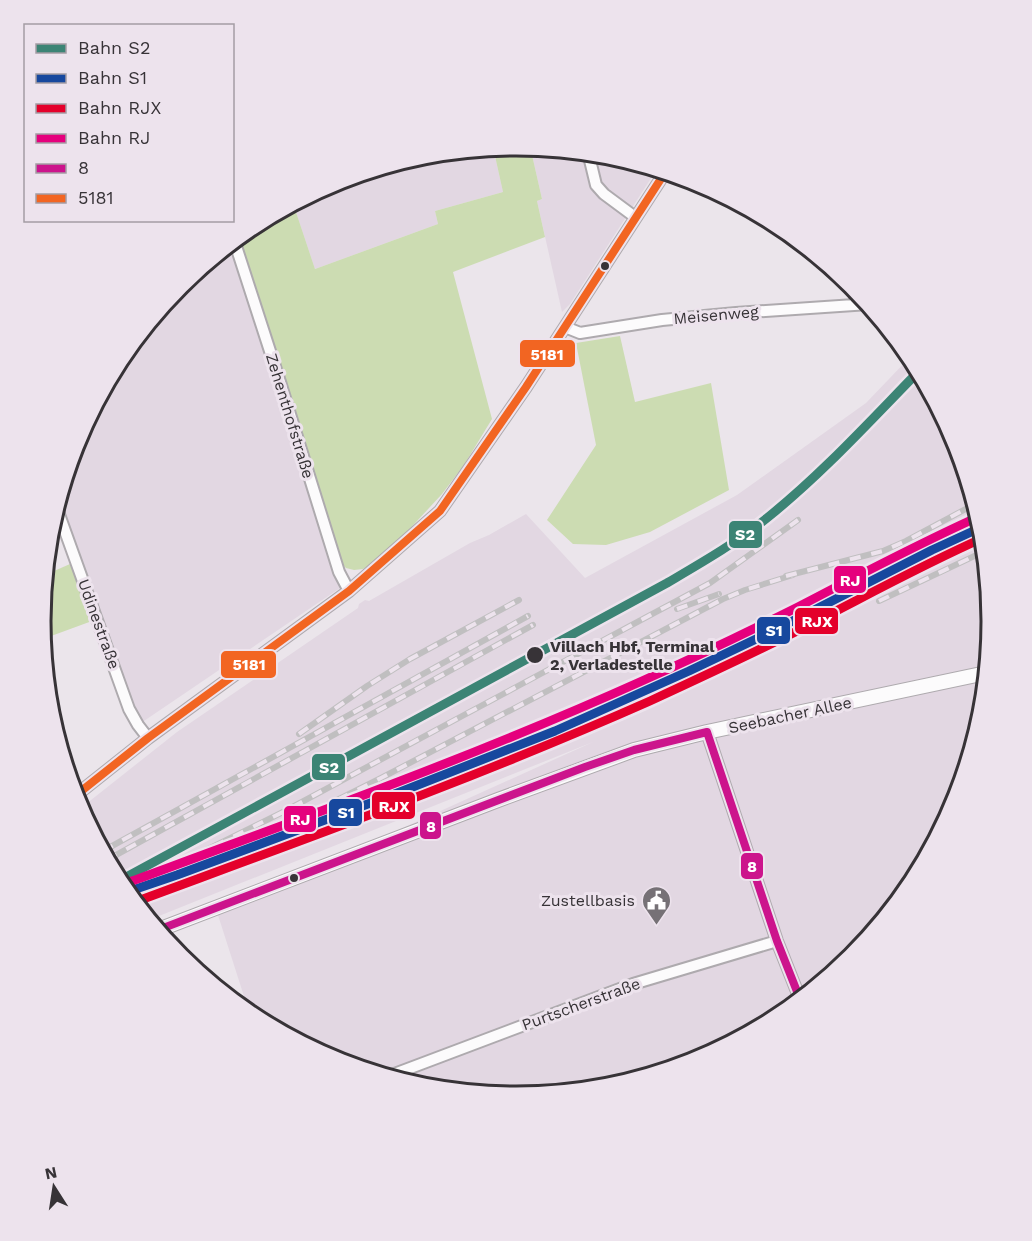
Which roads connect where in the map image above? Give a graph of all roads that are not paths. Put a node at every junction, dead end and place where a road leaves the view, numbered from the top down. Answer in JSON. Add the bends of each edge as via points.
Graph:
{"nodes":[{"id":1,"x":590,"y":161,"type":"edge"},
{"id":2,"x":661,"y":179,"type":"edge"},
{"id":3,"x":635,"y":217,"type":"junction"},
{"id":4,"x":237,"y":249,"type":"edge"},
{"id":5,"x":855,"y":305,"type":"edge"},
{"id":6,"x":565,"y":327,"type":"junction"},
{"id":7,"x":62,"y":522,"type":"edge"},
{"id":8,"x":349,"y":591,"type":"junction"},
{"id":9,"x":978,"y":675,"type":"edge"},
{"id":10,"x":707,"y":732,"type":"junction"},
{"id":11,"x":148,"y":738,"type":"junction"},
{"id":12,"x":83,"y":790,"type":"edge"},
{"id":13,"x":166,"y":927,"type":"edge"},
{"id":14,"x":777,"y":942,"type":"junction"},
{"id":15,"x":797,"y":991,"type":"edge"},
{"id":16,"x":401,"y":1071,"type":"edge"}],
"edges":[{"from":1,"to":3,"type":"street","via":[[596,185]]},
{"from":2,"to":3,"type":"street"},
{"from":3,"to":6,"type":"street"},
{"from":4,"to":8,"type":"street","name":"Zehenthofstraße","via":[[339,572]]},
{"from":5,"to":6,"type":"street","name":"Meisenweg","via":[[662,320],[580,333]]},
{"from":6,"to":8,"type":"street","via":[[440,511]]},
{"from":7,"to":11,"type":"street","name":"Udinestraße","via":[[129,709]]},
{"from":8,"to":11,"type":"street"},
{"from":9,"to":10,"type":"street","name":"Seebacher Allee"},
{"from":10,"to":13,"type":"street","name":"Seebacher Allee","via":[[634,750],[575,771]]},
{"from":10,"to":14,"type":"street"},
{"from":11,"to":12,"type":"street"},
{"from":14,"to":15,"type":"street"},
{"from":14,"to":16,"type":"street","name":"Purtscherstraße","via":[[633,984]]}]}
